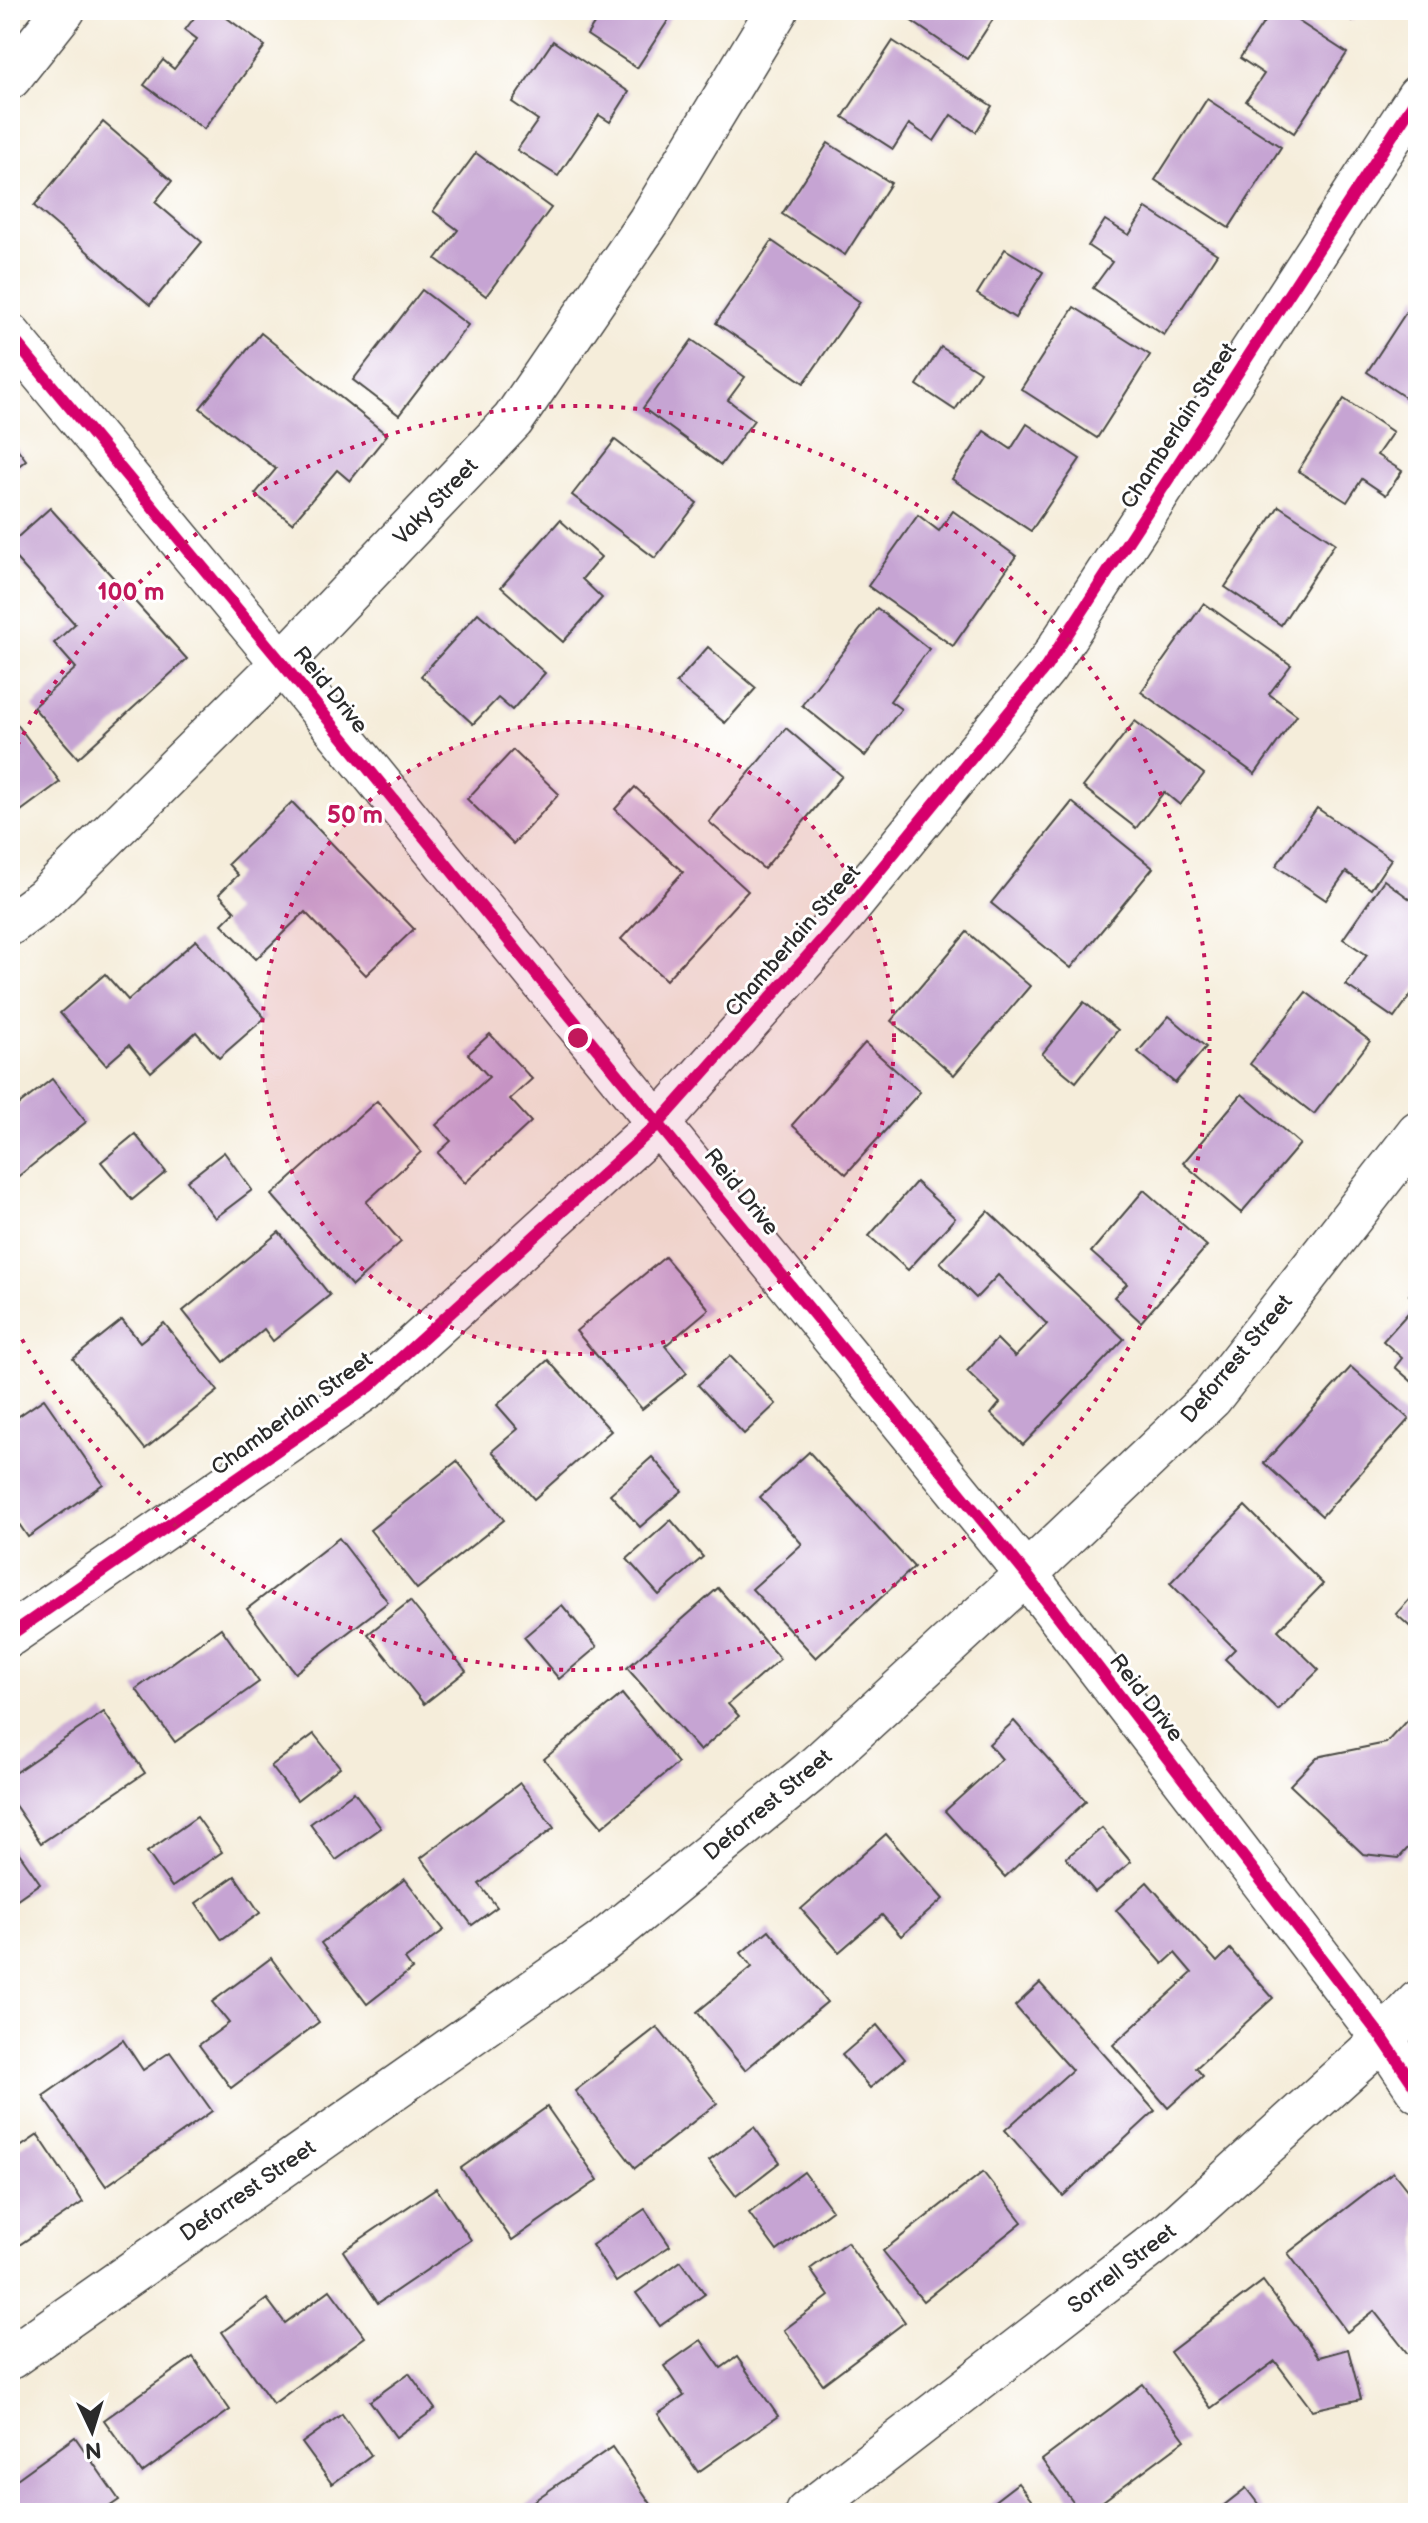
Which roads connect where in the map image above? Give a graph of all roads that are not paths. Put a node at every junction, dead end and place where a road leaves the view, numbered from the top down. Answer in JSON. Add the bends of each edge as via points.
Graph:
{"nodes":[{"id":1,"x":64,"y":10,"type":"edge"},
{"id":2,"x":777,"y":10,"type":"edge"},
{"id":3,"x":10,"y":78,"type":"edge"},
{"id":4,"x":1418,"y":96,"type":"edge"},
{"id":5,"x":10,"y":335,"type":"edge"},
{"id":6,"x":282,"y":663,"type":"junction"},
{"id":7,"x":10,"y":924,"type":"edge"},
{"id":8,"x":659,"y":1123,"type":"junction"},
{"id":9,"x":1418,"y":1132,"type":"edge"},
{"id":10,"x":1026,"y":1574,"type":"junction"},
{"id":11,"x":10,"y":1635,"type":"edge"},
{"id":12,"x":1418,"y":2002,"type":"edge"},
{"id":13,"x":1383,"y":2039,"type":"junction"},
{"id":14,"x":1418,"y":2091,"type":"edge"},
{"id":15,"x":10,"y":2358,"type":"edge"},
{"id":16,"x":806,"y":2513,"type":"edge"}],
"edges":[{"from":1,"to":3,"type":"street"},
{"from":2,"to":6,"type":"street","name":"Vaky Street","via":[[649,221],[513,420]]},
{"from":4,"to":8,"type":"street","name":"Chamberlain Street","via":[[1046,667],[836,924]]},
{"from":5,"to":6,"type":"street","name":"Reid Drive"},
{"from":6,"to":7,"type":"street","name":"Vaky Street","via":[[44,899]]},
{"from":6,"to":8,"type":"street","name":"Reid Drive"},
{"from":8,"to":10,"type":"street","name":"Reid Drive"},
{"from":8,"to":11,"type":"street","name":"Chamberlain Street","via":[[370,1386]]},
{"from":9,"to":10,"type":"street","name":"Deforrest Street","via":[[1211,1398]]},
{"from":10,"to":13,"type":"street","name":"Reid Drive"},
{"from":10,"to":15,"type":"street","name":"Deforrest Street","via":[[809,1773],[600,1944]]},
{"from":12,"to":13,"type":"street","name":"Sorrell Street"},
{"from":13,"to":14,"type":"street","name":"Reid Drive"},
{"from":13,"to":16,"type":"street","name":"Sorrell Street","via":[[1172,2230]]}]}
